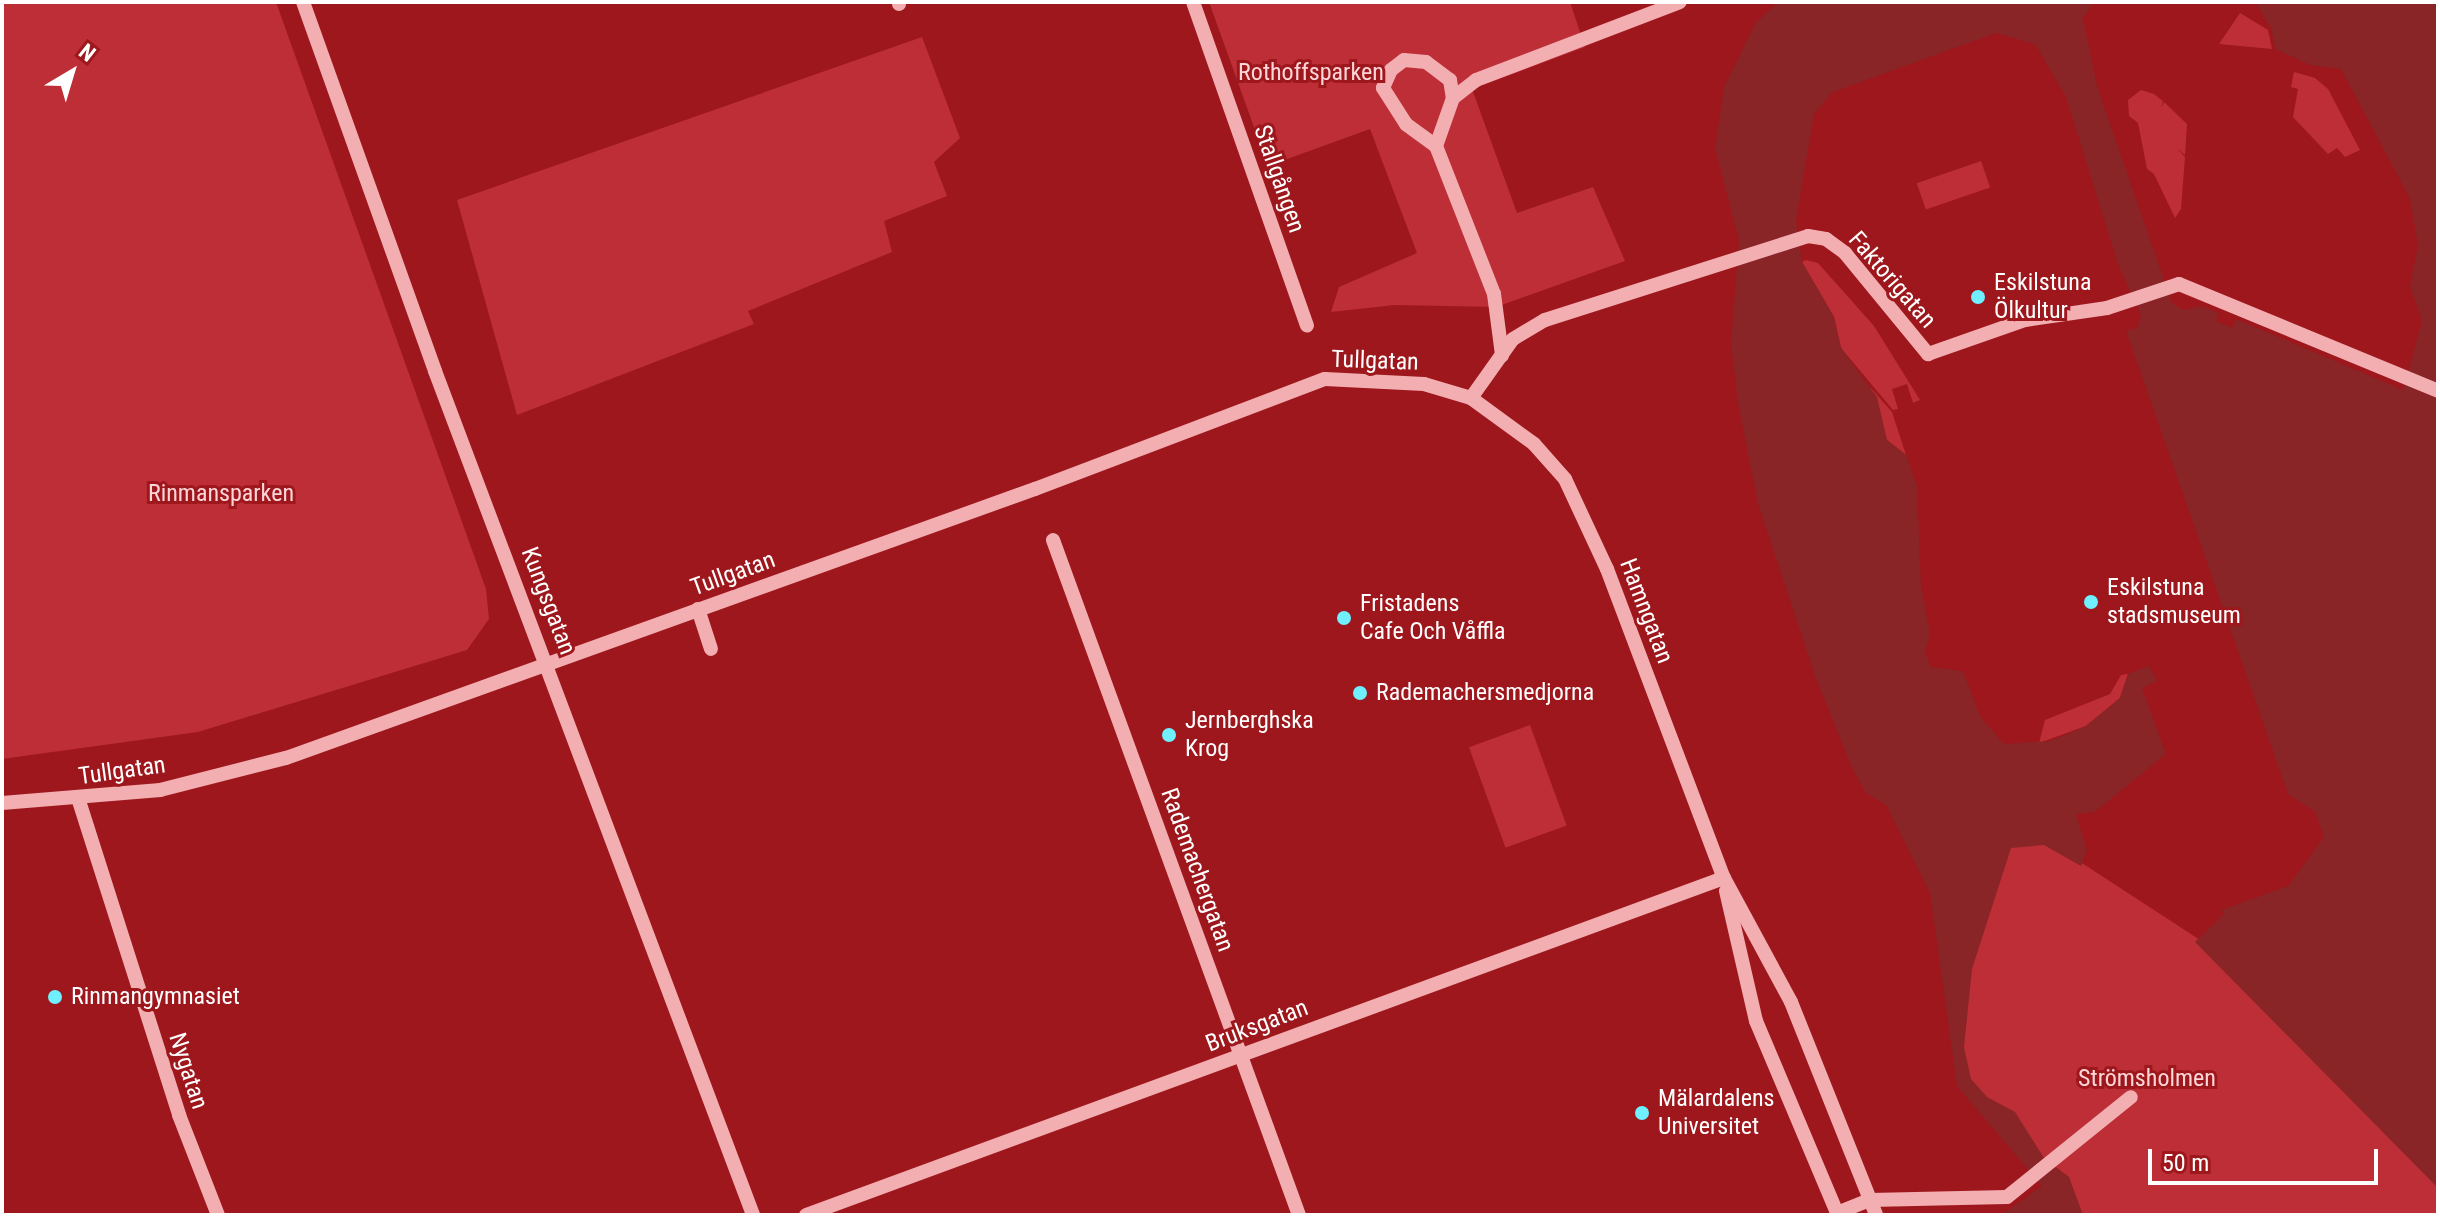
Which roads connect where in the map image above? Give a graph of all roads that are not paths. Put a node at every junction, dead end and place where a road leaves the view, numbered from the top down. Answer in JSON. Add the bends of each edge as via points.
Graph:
{"nodes":[{"id":1,"x":303,"y":2,"type":"edge"},
{"id":2,"x":1193,"y":2,"type":"edge"},
{"id":3,"x":1680,"y":2,"type":"edge"},
{"id":4,"x":1453,"y":98,"type":"junction"},
{"id":5,"x":1436,"y":146,"type":"junction"},
{"id":6,"x":1307,"y":325,"type":"dead end"},
{"id":7,"x":1502,"y":355,"type":"junction"},
{"id":8,"x":2438,"y":391,"type":"edge"},
{"id":9,"x":1471,"y":398,"type":"junction"},
{"id":10,"x":1053,"y":540,"type":"dead end"},
{"id":11,"x":698,"y":609,"type":"junction"},
{"id":12,"x":711,"y":649,"type":"dead end"},
{"id":13,"x":549,"y":663,"type":"junction"},
{"id":14,"x":79,"y":801,"type":"junction"},
{"id":15,"x":2,"y":803,"type":"edge"},
{"id":16,"x":1724,"y":878,"type":"junction"},
{"id":17,"x":1241,"y":1056,"type":"junction"},
{"id":18,"x":2131,"y":1097,"type":"dead end"},
{"id":19,"x":1870,"y":1200,"type":"junction"},
{"id":20,"x":1838,"y":1214,"type":"edge"},
{"id":21,"x":218,"y":1215,"type":"edge"},
{"id":22,"x":753,"y":1215,"type":"edge"},
{"id":23,"x":806,"y":1215,"type":"edge"},
{"id":24,"x":1299,"y":1215,"type":"edge"},
{"id":25,"x":1876,"y":1215,"type":"edge"}],
"edges":[{"from":1,"to":13,"type":"street","name":"Kungsgatan","via":[[430,357]]},
{"from":2,"to":6,"type":"street","name":"Stallgången"},
{"from":3,"to":4,"type":"street","via":[[1476,80]]},
{"from":4,"to":5,"type":"street"},
{"from":4,"to":5,"type":"street","via":[[1450,80],[1426,62],[1404,60],[1391,70],[1383,88],[1406,124]]},
{"from":5,"to":7,"type":"street","via":[[1494,294]]},
{"from":7,"to":8,"type":"street","name":"Faktorigatan","via":[[1513,339],[1545,320],[1803,237],[1826,239],[1845,253],[1928,354],[2025,320],[2135,299],[2179,284]]},
{"from":7,"to":9,"type":"street","name":"Faktorigatan"},
{"from":9,"to":11,"type":"street","name":"Tullgatan","via":[[1424,384],[1325,379]]},
{"from":9,"to":16,"type":"street","name":"Hamngatan","via":[[1534,444],[1565,479],[1607,569]]},
{"from":10,"to":17,"type":"street","name":"Rademachergatan"},
{"from":11,"to":12,"type":"street"},
{"from":11,"to":13,"type":"street","name":"Tullgatan"},
{"from":13,"to":14,"type":"street","name":"Tullgatan","via":[[286,758],[160,790]]},
{"from":13,"to":22,"type":"street","name":"Kungsgatan"},
{"from":14,"to":15,"type":"street","name":"Tullgatan"},
{"from":14,"to":21,"type":"street","name":"Nygatan","via":[[179,1115]]},
{"from":16,"to":17,"type":"street","name":"Bruksgatan"},
{"from":16,"to":19,"type":"street","name":"Hamngatan","via":[[1791,1002]]},
{"from":16,"to":20,"type":"street","name":"Hamngatan","via":[[1733,938],[1756,1021]]},
{"from":17,"to":23,"type":"street","name":"Bruksgatan"},
{"from":17,"to":24,"type":"street","name":"Rademachergatan"},
{"from":18,"to":19,"type":"street","via":[[2007,1197]]},
{"from":19,"to":20,"type":"street"},
{"from":19,"to":25,"type":"street","name":"Hamngatan"}]}
